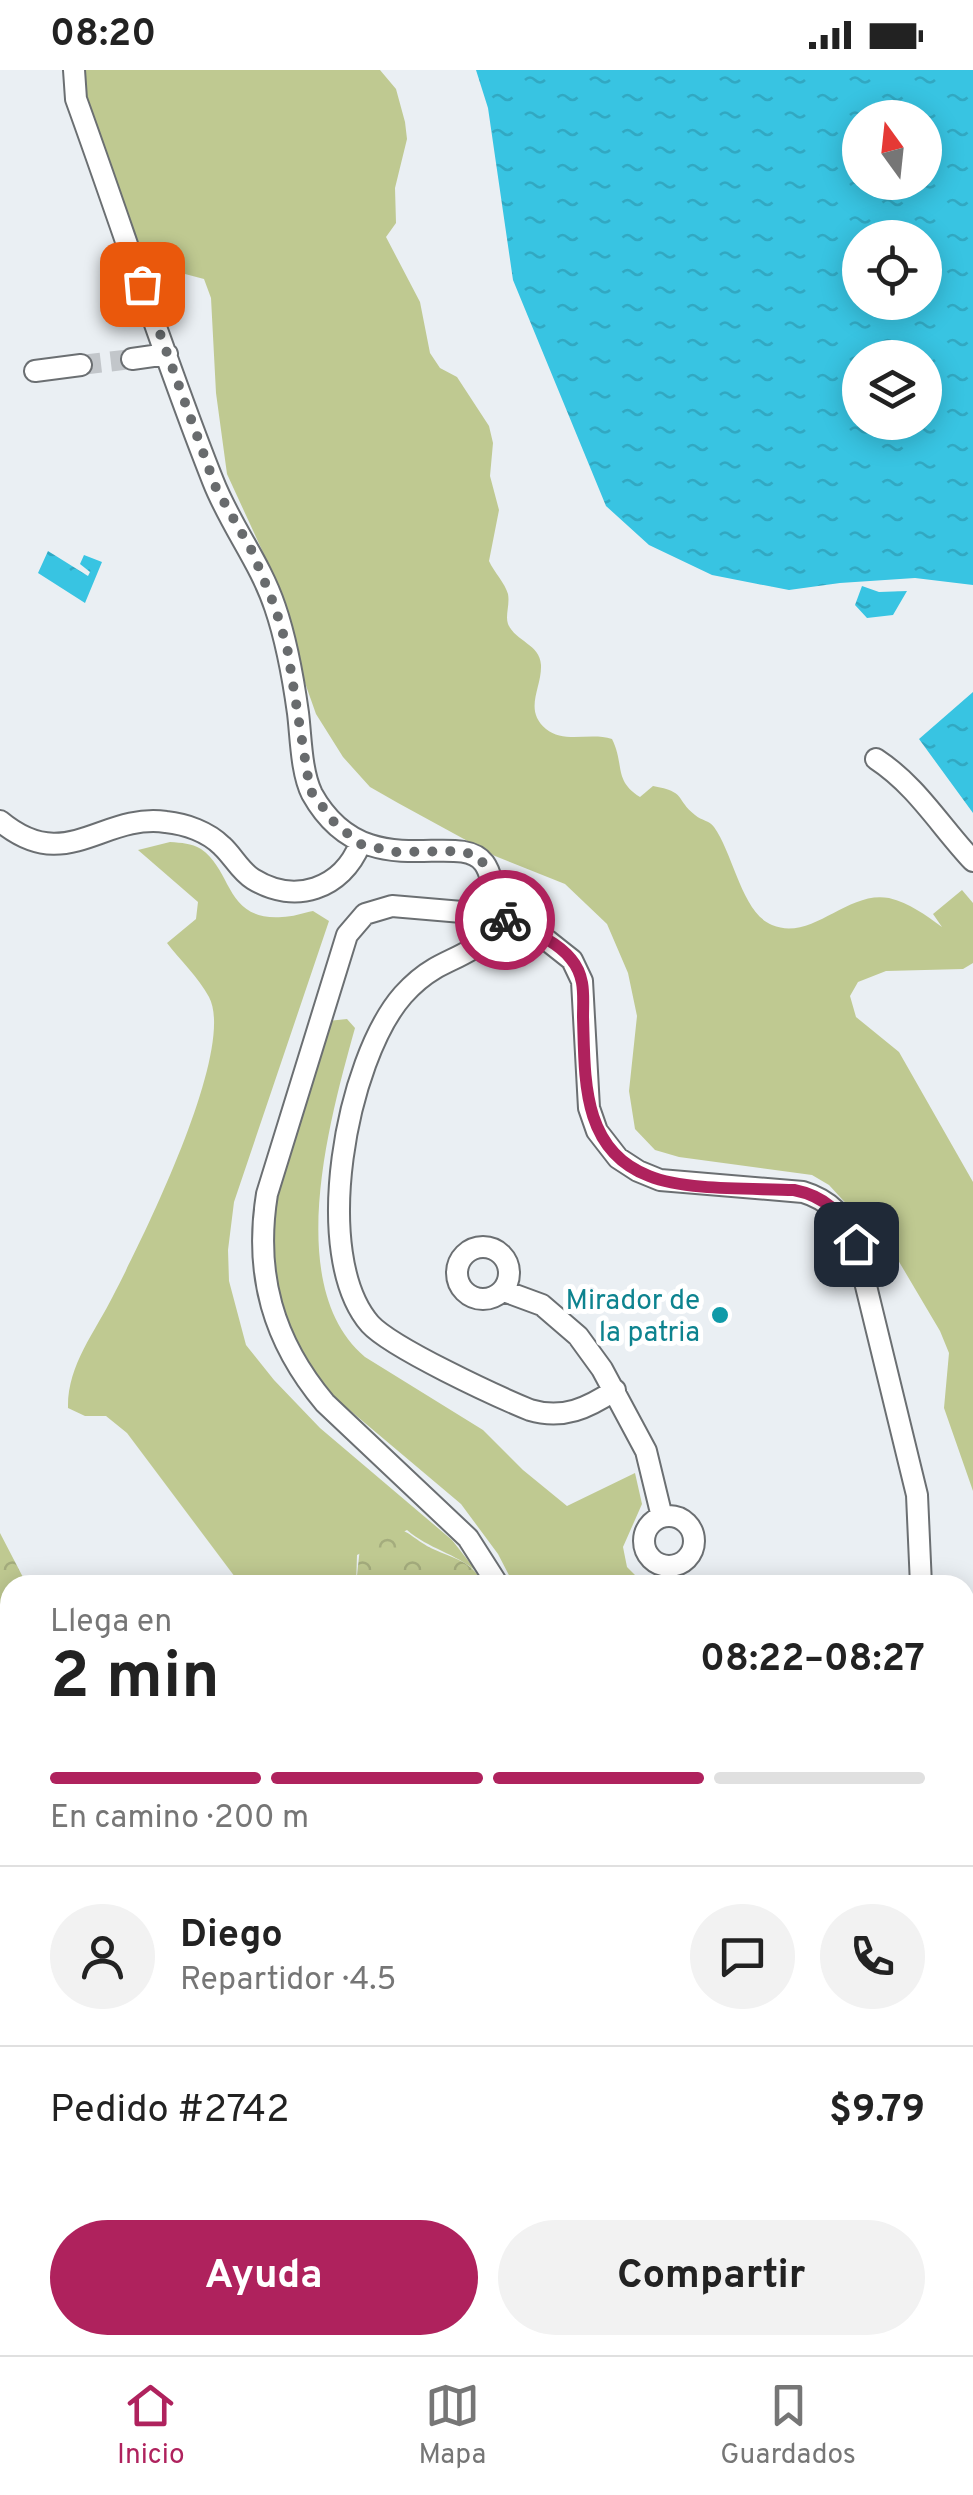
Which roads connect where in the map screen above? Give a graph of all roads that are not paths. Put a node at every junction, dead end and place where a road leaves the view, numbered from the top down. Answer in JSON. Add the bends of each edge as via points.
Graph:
{"nodes":[{"id":1,"x":74,"y":70,"type":"edge"},
{"id":2,"x":167,"y":354,"type":"junction"},
{"id":3,"x":132,"y":359,"type":"tunnel mouth"},
{"id":4,"x":81,"y":366,"type":"tunnel mouth"},
{"id":5,"x":36,"y":372,"type":"dead end"},
{"id":6,"x":876,"y":759,"type":"dead end"},
{"id":7,"x":0,"y":821,"type":"edge"},
{"id":8,"x":360,"y":844,"type":"junction"},
{"id":9,"x":973,"y":861,"type":"edge"},
{"id":10,"x":497,"y":916,"type":"junction"},
{"id":11,"x":504,"y":1290,"type":"dead end"},
{"id":12,"x":615,"y":1390,"type":"junction"},
{"id":13,"x":662,"y":1517,"type":"dead end"},
{"id":14,"x":492,"y":1575,"type":"edge"},
{"id":15,"x":921,"y":1575,"type":"edge"}],
"edges":[{"from":1,"to":2,"type":"street","via":[[76,99]]},
{"from":2,"to":3,"type":"street"},
{"from":2,"to":8,"type":"street","via":[[216,488],[275,607],[310,790]]},
{"from":4,"to":5,"type":"street"},
{"from":6,"to":9,"type":"street","via":[[919,795]]},
{"from":7,"to":8,"type":"street","via":[[28,839],[57,844],[137,822],[175,823],[220,844],[254,880],[288,891],[339,876]]},
{"from":8,"to":10,"type":"street","via":[[406,853],[471,853],[488,870]]},
{"from":10,"to":12,"type":"street","via":[[482,942],[404,993],[374,1045],[352,1105],[341,1168],[346,1278],[360,1311],[386,1338],[530,1410],[572,1413]]},
{"from":10,"to":14,"type":"street","via":[[386,906],[352,925],[266,1194],[261,1250],[270,1306],[307,1382],[468,1538]]},
{"from":10,"to":15,"type":"street","via":[[555,944],[576,966],[584,996],[589,1108],[618,1158],[660,1180],[803,1192],[845,1221],[873,1306],[917,1496]]},
{"from":11,"to":12,"type":"street","via":[[542,1305],[578,1336]]},
{"from":12,"to":13,"type":"street","via":[[646,1451]]}]}
